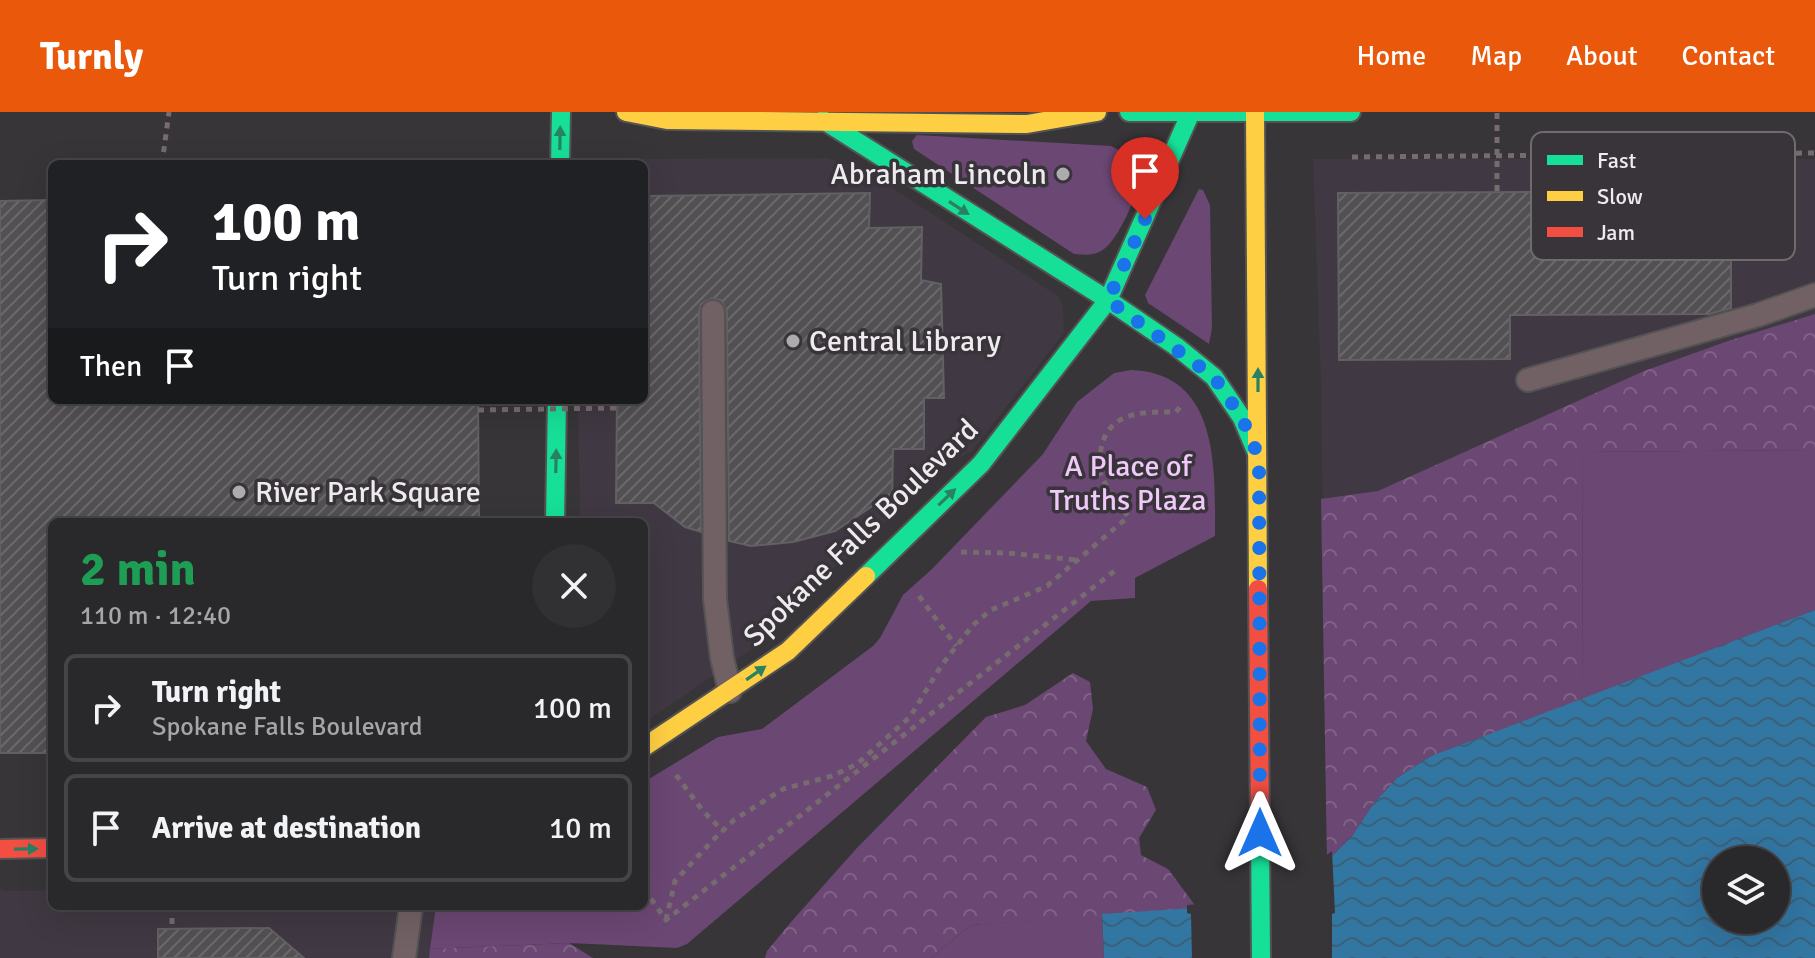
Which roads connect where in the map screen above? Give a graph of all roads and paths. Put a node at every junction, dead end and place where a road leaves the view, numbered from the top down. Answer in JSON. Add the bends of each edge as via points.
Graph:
{"nodes":[{"id":1,"x":169,"y":112,"type":"edge"},
{"id":2,"x":561,"y":112,"type":"edge"},
{"id":3,"x":626,"y":112,"type":"edge"},
{"id":4,"x":1097,"y":112,"type":"edge"},
{"id":5,"x":1129,"y":112,"type":"edge"},
{"id":6,"x":1255,"y":112,"type":"edge"},
{"id":7,"x":1351,"y":112,"type":"edge"},
{"id":8,"x":1497,"y":112,"type":"edge"},
{"id":9,"x":1190,"y":113,"type":"edge"},
{"id":10,"x":823,"y":120,"type":"junction"},
{"id":11,"x":1795,"y":153,"type":"edge"},
{"id":12,"x":1815,"y":153,"type":"edge"},
{"id":13,"x":1531,"y":155,"type":"edge"},
{"id":14,"x":1345,"y":157,"type":"dead end"},
{"id":15,"x":163,"y":160,"type":"edge"},
{"id":16,"x":560,"y":160,"type":"edge"},
{"id":17,"x":1497,"y":191,"type":"dead end"},
{"id":18,"x":1815,"y":295,"type":"edge"},
{"id":19,"x":1108,"y":300,"type":"junction"},
{"id":20,"x":713,"y":312,"type":"dead end"},
{"id":21,"x":1528,"y":380,"type":"dead end"},
{"id":22,"x":1184,"y":402,"type":"dead end"},
{"id":23,"x":557,"y":404,"type":"edge"},
{"id":24,"x":616,"y":408,"type":"dead end"},
{"id":25,"x":478,"y":410,"type":"dead end"},
{"id":26,"x":1259,"y":458,"type":"junction"},
{"id":27,"x":555,"y":518,"type":"edge"},
{"id":28,"x":961,"y":552,"type":"dead end"},
{"id":29,"x":1078,"y":560,"type":"junction"},
{"id":30,"x":1117,"y":569,"type":"dead end"},
{"id":31,"x":919,"y":596,"type":"dead end"},
{"id":32,"x":956,"y":646,"type":"junction"},
{"id":33,"x":730,"y":691,"type":"junction"},
{"id":34,"x":648,"y":744,"type":"edge"},
{"id":35,"x":676,"y":774,"type":"dead end"},
{"id":36,"x":723,"y":831,"type":"junction"},
{"id":37,"x":48,"y":848,"type":"edge"},
{"id":38,"x":0,"y":849,"type":"edge"},
{"id":39,"x":648,"y":895,"type":"edge"},
{"id":40,"x":172,"y":910,"type":"edge"},
{"id":41,"x":410,"y":910,"type":"edge"},
{"id":42,"x":666,"y":920,"type":"junction"},
{"id":43,"x":172,"y":929,"type":"dead end"},
{"id":44,"x":404,"y":958,"type":"edge"},
{"id":45,"x":1261,"y":958,"type":"edge"}],
"edges":[{"from":1,"to":15,"type":"path"},
{"from":16,"to":2,"type":"main road","one_way":true},
{"from":3,"to":10,"type":"main road","via":[[667,120]]},
{"from":4,"to":10,"type":"main road","via":[[1027,124]]},
{"from":5,"to":9,"type":"main road"},
{"from":6,"to":7,"type":"main road"},
{"from":6,"to":9,"type":"main road"},
{"from":26,"to":6,"type":"main road","one_way":true},
{"from":8,"to":17,"type":"path","bridge":true},
{"from":9,"to":19,"type":"main road","name":"Spokane Falls Boulevard"},
{"from":10,"to":19,"type":"main road","one_way":true},
{"from":11,"to":12,"type":"path"},
{"from":13,"to":14,"type":"path"},
{"from":18,"to":21,"type":"lane"},
{"from":19,"to":26,"type":"main road","via":[[1214,377],[1242,418]]},
{"from":33,"to":19,"type":"main road","name":"Spokane Falls Boulevard","one_way":true,"via":[[788,651],[981,464]]},
{"from":20,"to":33,"type":"lane","via":[[715,599]]},
{"from":22,"to":29,"type":"path","via":[[1176,412],[1131,414],[1104,438],[1100,474],[1128,517]]},
{"from":27,"to":23,"type":"main road","one_way":true},
{"from":24,"to":25,"type":"path","bridge":true},
{"from":26,"to":45,"type":"main road"},
{"from":28,"to":29,"type":"path"},
{"from":29,"to":32,"type":"path","via":[[1047,586],[991,610]]},
{"from":30,"to":42,"type":"path"},
{"from":31,"to":32,"type":"path"},
{"from":32,"to":36,"type":"path","via":[[910,717],[857,764],[783,789]]},
{"from":33,"to":34,"type":"main road","name":"Spokane Falls Boulevard"},
{"from":35,"to":36,"type":"path"},
{"from":36,"to":42,"type":"path","via":[[675,881]]},
{"from":38,"to":37,"type":"main road","one_way":true},
{"from":39,"to":42,"type":"path"},
{"from":40,"to":43,"type":"path"},
{"from":41,"to":44,"type":"lane"}]}
